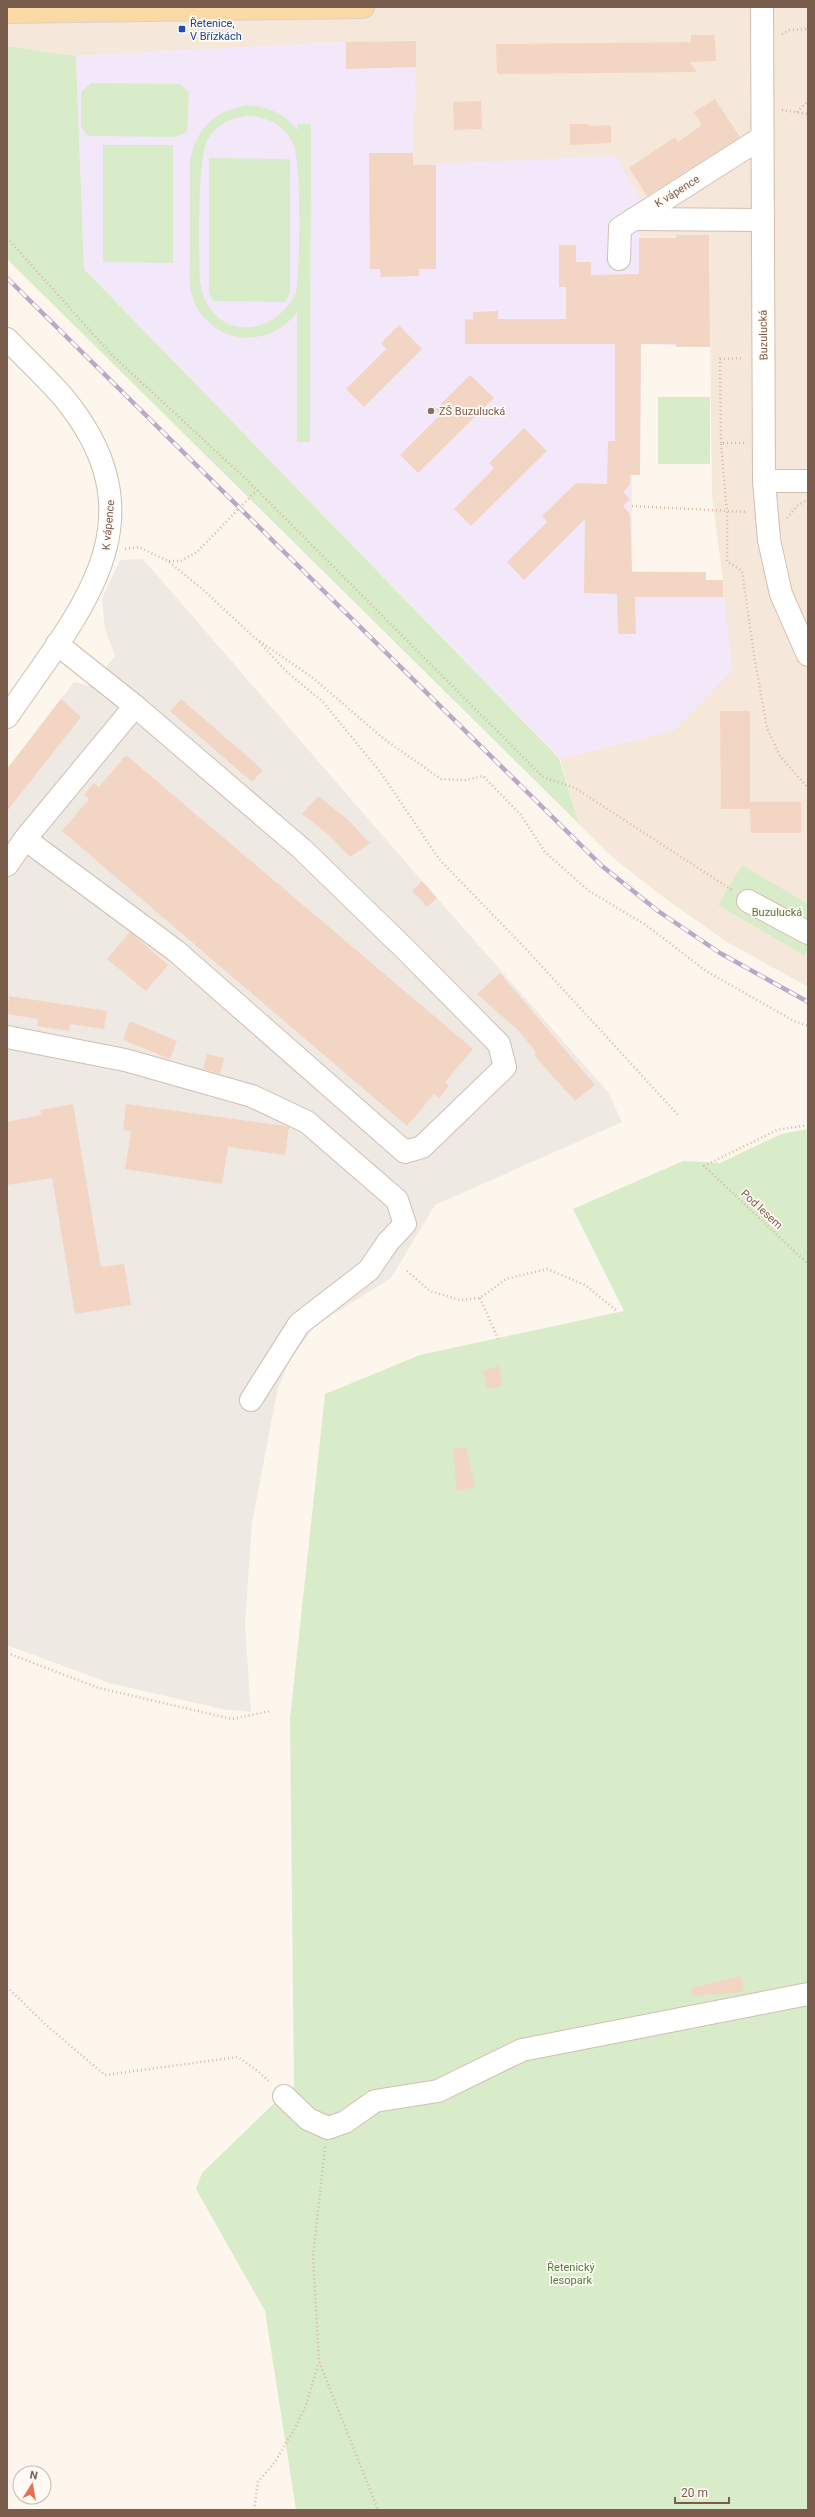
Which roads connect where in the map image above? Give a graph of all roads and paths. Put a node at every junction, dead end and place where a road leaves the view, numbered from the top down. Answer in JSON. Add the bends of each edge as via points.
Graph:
{"nodes":[{"id":1,"x":232,"y":7,"type":"edge"},
{"id":2,"x":363,"y":7,"type":"edge"},
{"id":3,"x":762,"y":7,"type":"edge"},
{"id":4,"x":7,"y":12,"type":"edge"},
{"id":5,"x":808,"y":101,"type":"edge"},
{"id":6,"x":774,"y":109,"type":"dead end"},
{"id":7,"x":797,"y":113,"type":"junction"},
{"id":8,"x":808,"y":114,"type":"edge"},
{"id":9,"x":761,"y":138,"type":"junction"},
{"id":10,"x":634,"y":219,"type":"junction"},
{"id":11,"x":761,"y":220,"type":"junction"},
{"id":12,"x":7,"y":238,"type":"edge"},
{"id":13,"x":618,"y":260,"type":"dead end"},
{"id":14,"x":7,"y":339,"type":"edge"},
{"id":15,"x":763,"y":358,"type":"junction"},
{"id":16,"x":763,"y":442,"type":"junction"},
{"id":17,"x":721,"y":443,"type":"junction"},
{"id":18,"x":764,"y":481,"type":"junction"},
{"id":19,"x":808,"y":481,"type":"edge"},
{"id":20,"x":257,"y":490,"type":"junction"},
{"id":21,"x":632,"y":506,"type":"dead end"},
{"id":22,"x":727,"y":512,"type":"junction"},
{"id":23,"x":767,"y":512,"type":"junction"},
{"id":24,"x":106,"y":551,"type":"junction"},
{"id":25,"x":168,"y":561,"type":"junction"},
{"id":26,"x":254,"y":638,"type":"junction"},
{"id":27,"x":57,"y":644,"type":"junction"},
{"id":28,"x":808,"y":655,"type":"edge"},
{"id":29,"x":136,"y":706,"type":"junction"},
{"id":30,"x":7,"y":717,"type":"edge"},
{"id":31,"x":808,"y":788,"type":"edge"},
{"id":32,"x":25,"y":839,"type":"junction"},
{"id":33,"x":7,"y":865,"type":"edge"},
{"id":34,"x":748,"y":901,"type":"joint"},
{"id":35,"x":808,"y":933,"type":"edge"},
{"id":36,"x":808,"y":1026,"type":"edge"},
{"id":37,"x":7,"y":1037,"type":"edge"},
{"id":38,"x":680,"y":1116,"type":"dead end"},
{"id":39,"x":808,"y":1125,"type":"edge"},
{"id":40,"x":808,"y":1264,"type":"edge"},
{"id":41,"x":407,"y":1271,"type":"dead end"},
{"id":42,"x":480,"y":1298,"type":"junction"},
{"id":43,"x":616,"y":1310,"type":"dead end"},
{"id":44,"x":498,"y":1339,"type":"dead end"},
{"id":45,"x":251,"y":1400,"type":"dead end"},
{"id":46,"x":7,"y":1653,"type":"edge"},
{"id":47,"x":270,"y":1711,"type":"dead end"},
{"id":48,"x":7,"y":1987,"type":"edge"},
{"id":49,"x":808,"y":1994,"type":"edge"},
{"id":50,"x":284,"y":2096,"type":"joint"},
{"id":51,"x":328,"y":2128,"type":"junction"},
{"id":52,"x":319,"y":2361,"type":"junction"},
{"id":53,"x":254,"y":2510,"type":"edge"},
{"id":54,"x":378,"y":2510,"type":"edge"}],
"edges":[{"from":1,"to":2,"type":"main road"},
{"from":1,"to":4,"type":"main road"},
{"from":3,"to":9,"type":"street","name":"Buzulucká"},
{"from":5,"to":7,"type":"path"},
{"from":6,"to":7,"type":"path"},
{"from":7,"to":8,"type":"path"},
{"from":9,"to":10,"type":"street","name":"K vápence"},
{"from":9,"to":11,"type":"street","name":"Buzulucká"},
{"from":10,"to":11,"type":"street"},
{"from":10,"to":13,"type":"street","name":"K vápence","via":[[620,228]]},
{"from":11,"to":15,"type":"street","name":"Buzulucká"},
{"from":12,"to":20,"type":"path","via":[[112,355]]},
{"from":14,"to":24,"type":"street","name":"K vápence","via":[[64,399],[89,435],[105,467],[111,499]]},
{"from":15,"to":16,"type":"street","name":"Buzulucká"},
{"from":15,"to":17,"type":"path","via":[[720,358]]},
{"from":16,"to":17,"type":"path"},
{"from":16,"to":18,"type":"street","name":"Buzulucká"},
{"from":17,"to":22,"type":"path"},
{"from":18,"to":19,"type":"street"},
{"from":18,"to":23,"type":"street","name":"Buzulucká"},
{"from":20,"to":25,"type":"path","via":[[197,552],[181,561]]},
{"from":20,"to":34,"type":"path","via":[[543,777],[575,788]]},
{"from":21,"to":22,"type":"path"},
{"from":22,"to":23,"type":"path"},
{"from":22,"to":31,"type":"path","via":[[727,561],[742,571],[767,728],[780,756]]},
{"from":23,"to":28,"type":"street","name":"Buzulucká","via":[[769,540],[781,594]]},
{"from":24,"to":25,"type":"path","via":[[139,548]]},
{"from":24,"to":27,"type":"street","name":"K vápence","via":[[96,578],[75,618]]},
{"from":25,"to":26,"type":"path"},
{"from":26,"to":36,"type":"path","via":[[312,678],[384,739],[442,779],[466,780],[483,776],[521,815],[545,852],[589,891],[646,925],[706,971],[794,1021]]},
{"from":26,"to":38,"type":"path","via":[[323,702],[382,773],[439,859]]},
{"from":27,"to":29,"type":"street"},
{"from":27,"to":30,"type":"street","name":"K vápence"},
{"from":29,"to":32,"type":"street"},
{"from":29,"to":32,"type":"street","via":[[302,849],[499,1044],[505,1067],[422,1147],[405,1152],[176,951]]},
{"from":32,"to":33,"type":"street"},
{"from":34,"to":35,"type":"street"},
{"from":37,"to":45,"type":"street","via":[[125,1060],[252,1096],[307,1122],[397,1200],[405,1224],[388,1242],[369,1270],[299,1324]]},
{"from":39,"to":40,"type":"path","name":"Pod lesem","via":[[777,1130],[704,1166]]},
{"from":41,"to":42,"type":"path","via":[[430,1292],[460,1300]]},
{"from":42,"to":43,"type":"path","via":[[506,1279],[547,1270],[586,1285]]},
{"from":42,"to":44,"type":"path"},
{"from":46,"to":47,"type":"path","via":[[99,1688],[232,1719]]},
{"from":48,"to":50,"type":"path","via":[[46,2025],[105,2075],[238,2057],[259,2072]]},
{"from":49,"to":51,"type":"street","via":[[522,2050],[438,2091],[375,2101],[345,2122]]},
{"from":50,"to":51,"type":"street","via":[[308,2119]]},
{"from":51,"to":52,"type":"path","via":[[313,2257]]},
{"from":52,"to":53,"type":"path","via":[[305,2408],[294,2430],[275,2462],[258,2482]]},
{"from":52,"to":54,"type":"path"}]}
